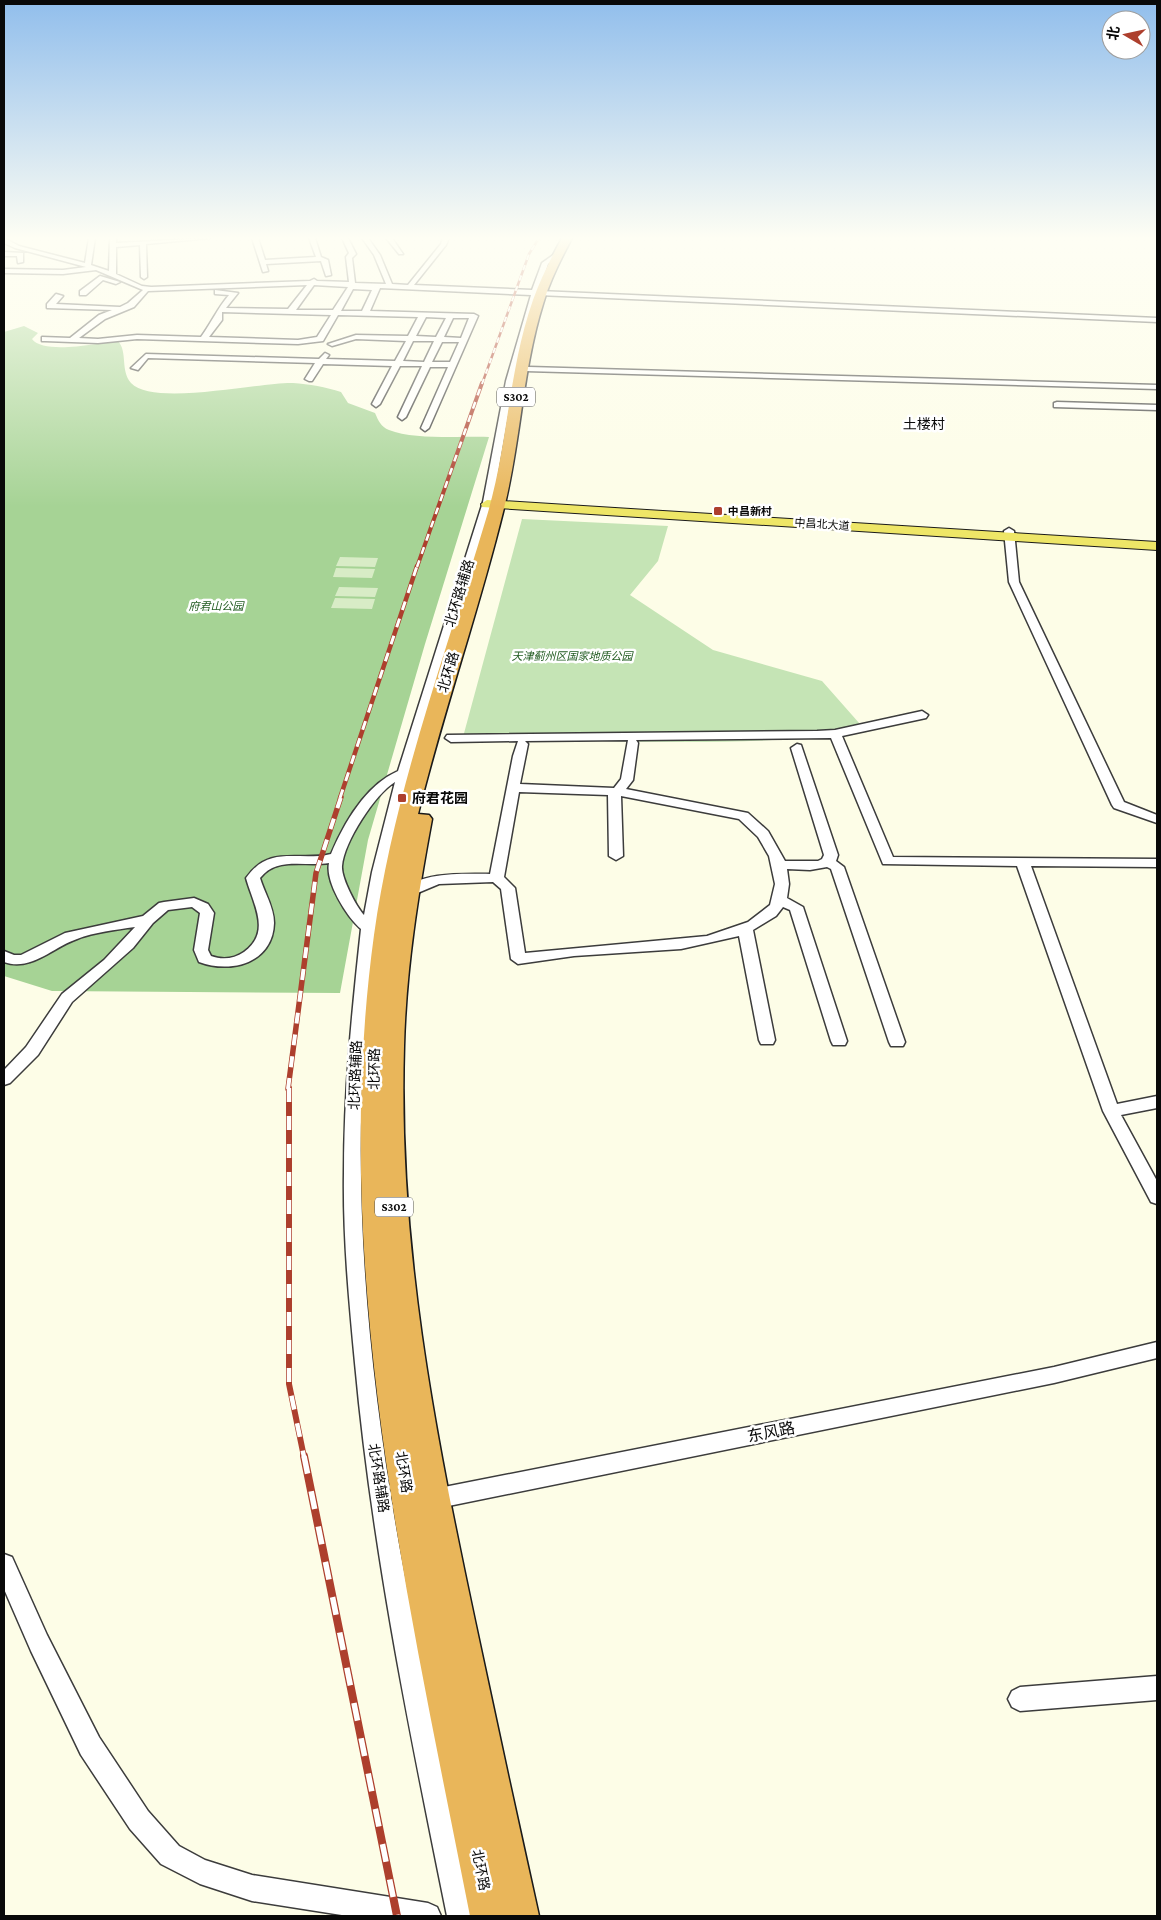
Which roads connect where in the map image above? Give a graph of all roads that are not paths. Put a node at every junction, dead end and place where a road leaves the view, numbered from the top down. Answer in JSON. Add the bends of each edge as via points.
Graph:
{"nodes":[{"id":1,"x":88,"y":328,"type":"edge"},
{"id":2,"x":212,"y":328,"type":"edge"},
{"id":3,"x":326,"y":328,"type":"edge"},
{"id":4,"x":416,"y":328,"type":"edge"},
{"id":5,"x":444,"y":328,"type":"edge"},
{"id":6,"x":469,"y":328,"type":"edge"},
{"id":7,"x":528,"y":328,"type":"edge"},
{"id":8,"x":536,"y":328,"type":"edge"},
{"id":9,"x":411,"y":338,"type":"junction"},
{"id":10,"x":45,"y":339,"type":"dead end"},
{"id":11,"x":203,"y":339,"type":"junction"},
{"id":12,"x":320,"y":339,"type":"junction"},
{"id":13,"x":439,"y":339,"type":"junction"},
{"id":14,"x":72,"y":340,"type":"junction"},
{"id":15,"x":464,"y":340,"type":"junction"},
{"id":16,"x":332,"y":344,"type":"junction"},
{"id":17,"x":321,"y":361,"type":"junction"},
{"id":18,"x":398,"y":363,"type":"junction"},
{"id":19,"x":427,"y":364,"type":"junction"},
{"id":20,"x":453,"y":365,"type":"junction"},
{"id":21,"x":135,"y":368,"type":"dead end"},
{"id":22,"x":529,"y":369,"type":"junction"},
{"id":23,"x":309,"y":379,"type":"dead end"},
{"id":24,"x":1157,"y":387,"type":"edge"},
{"id":25,"x":376,"y":404,"type":"dead end"},
{"id":26,"x":1056,"y":405,"type":"dead end"},
{"id":27,"x":1157,"y":408,"type":"edge"},
{"id":28,"x":402,"y":417,"type":"dead end"},
{"id":29,"x":425,"y":428,"type":"dead end"},
{"id":30,"x":499,"y":502,"type":"junction"},
{"id":31,"x":1009,"y":534,"type":"junction"},
{"id":32,"x":1157,"y":541,"type":"edge"},
{"id":33,"x":1157,"y":546,"type":"edge"},
{"id":34,"x":922,"y":715,"type":"dead end"},
{"id":35,"x":835,"y":734,"type":"junction"},
{"id":36,"x":451,"y":738,"type":"dead end"},
{"id":37,"x":632,"y":743,"type":"dead end"},
{"id":38,"x":522,"y":744,"type":"dead end"},
{"id":39,"x":798,"y":748,"type":"dead end"},
{"id":40,"x":413,"y":770,"type":"junction"},
{"id":41,"x":513,"y":788,"type":"junction"},
{"id":42,"x":619,"y":792,"type":"junction"},
{"id":43,"x":1157,"y":819,"type":"edge"},
{"id":44,"x":616,"y":856,"type":"dead end"},
{"id":45,"x":336,"y":862,"type":"junction"},
{"id":46,"x":413,"y":862,"type":"junction"},
{"id":47,"x":828,"y":862,"type":"junction"},
{"id":48,"x":1023,"y":863,"type":"junction"},
{"id":49,"x":1157,"y":863,"type":"edge"},
{"id":50,"x":780,"y":864,"type":"junction"},
{"id":51,"x":497,"y":875,"type":"junction"},
{"id":52,"x":408,"y":893,"type":"junction"},
{"id":53,"x":780,"y":900,"type":"junction"},
{"id":54,"x":148,"y":920,"type":"junction"},
{"id":55,"x":745,"y":928,"type":"junction"},
{"id":56,"x":377,"y":932,"type":"junction"},
{"id":57,"x":4,"y":956,"type":"edge"},
{"id":58,"x":767,"y":1040,"type":"dead end"},
{"id":59,"x":840,"y":1041,"type":"dead end"},
{"id":60,"x":897,"y":1042,"type":"dead end"},
{"id":61,"x":4,"y":1079,"type":"edge"},
{"id":62,"x":1157,"y":1102,"type":"edge"},
{"id":63,"x":1111,"y":1111,"type":"junction"},
{"id":64,"x":1157,"y":1197,"type":"edge"},
{"id":65,"x":1157,"y":1350,"type":"edge"},
{"id":66,"x":421,"y":1501,"type":"junction"},
{"id":67,"x":383,"y":1508,"type":"junction"},
{"id":68,"x":4,"y":1564,"type":"edge"},
{"id":69,"x":1157,"y":1688,"type":"edge"},
{"id":70,"x":1020,"y":1699,"type":"dead end"},
{"id":71,"x":428,"y":1916,"type":"edge"},
{"id":72,"x":460,"y":1916,"type":"edge"},
{"id":73,"x":490,"y":1916,"type":"edge"},
{"id":74,"x":519,"y":1916,"type":"edge"}],
"edges":[{"from":1,"to":14,"type":"street"},
{"from":2,"to":11,"type":"street"},
{"from":3,"to":12,"type":"street"},
{"from":4,"to":9,"type":"street"},
{"from":5,"to":13,"type":"street"},
{"from":6,"to":15,"type":"street"},
{"from":7,"to":30,"type":"street","via":[[516,357]]},
{"from":8,"to":22,"type":"highway","name":"北环路","number":"S302"},
{"from":9,"to":13,"type":"street"},
{"from":9,"to":16,"type":"street","via":[[356,337]]},
{"from":9,"to":18,"type":"street"},
{"from":10,"to":14,"type":"street"},
{"from":11,"to":12,"type":"street","via":[[298,342]]},
{"from":11,"to":14,"type":"street","via":[[137,337]]},
{"from":12,"to":16,"type":"street"},
{"from":13,"to":15,"type":"street"},
{"from":13,"to":19,"type":"street"},
{"from":15,"to":20,"type":"street"},
{"from":16,"to":17,"type":"street"},
{"from":17,"to":18,"type":"street"},
{"from":17,"to":21,"type":"street","via":[[146,356]]},
{"from":17,"to":23,"type":"street"},
{"from":18,"to":19,"type":"street"},
{"from":18,"to":25,"type":"street"},
{"from":19,"to":20,"type":"street"},
{"from":19,"to":28,"type":"street"},
{"from":20,"to":29,"type":"street"},
{"from":22,"to":24,"type":"street"},
{"from":22,"to":30,"type":"highway","name":"北环路","number":"S302"},
{"from":26,"to":27,"type":"street"},
{"from":30,"to":31,"type":"main road","name":"中昌北大道"},
{"from":30,"to":40,"type":"highway","name":"北环路","number":"S302"},
{"from":30,"to":46,"type":"highway","name":"北环路","number":"S302"},
{"from":31,"to":32,"type":"main road","name":"中昌北大道"},
{"from":31,"to":33,"type":"main road","name":"中昌北大道"},
{"from":31,"to":43,"type":"street","via":[[1014,582],[1119,805]]},
{"from":34,"to":35,"type":"street"},
{"from":35,"to":36,"type":"street"},
{"from":35,"to":48,"type":"street","via":[[888,861]]},
{"from":37,"to":42,"type":"street","via":[[626,780]]},
{"from":38,"to":41,"type":"street"},
{"from":39,"to":47,"type":"street","via":[[831,855]]},
{"from":40,"to":45,"type":"street","via":[[378,788]]},
{"from":40,"to":56,"type":"highway","name":"北环路","number":"S302","via":[[402,837]]},
{"from":41,"to":42,"type":"street"},
{"from":41,"to":51,"type":"street"},
{"from":42,"to":44,"type":"street","via":[[613,803]]},
{"from":42,"to":50,"type":"street","via":[[743,816],[769,841]]},
{"from":45,"to":54,"type":"street","via":[[276,860],[256,872],[253,878],[267,920],[264,940],[254,952],[237,962],[223,964],[204,959],[201,950],[207,913],[194,902],[164,906]]},
{"from":45,"to":56,"type":"street","via":[[353,914]]},
{"from":46,"to":51,"type":"street","via":[[431,874]]},
{"from":46,"to":52,"type":"highway","name":"北环路","number":"S302"},
{"from":47,"to":50,"type":"street","via":[[795,867]]},
{"from":47,"to":60,"type":"street","via":[[837,867]]},
{"from":48,"to":49,"type":"street"},
{"from":48,"to":63,"type":"street"},
{"from":50,"to":53,"type":"street"},
{"from":51,"to":52,"type":"street","via":[[430,882],[418,885]]},
{"from":51,"to":55,"type":"street","via":[[508,888],[518,959],[705,941]]},
{"from":52,"to":66,"type":"highway","name":"北环路","number":"S302","via":[[392,1031],[391,1154],[402,1304],[419,1426]]},
{"from":53,"to":55,"type":"street","via":[[772,913]]},
{"from":53,"to":59,"type":"street","via":[[796,907]]},
{"from":54,"to":57,"type":"street","via":[[72,936],[19,962]]},
{"from":54,"to":61,"type":"street","via":[[128,945],[67,998],[32,1051]]},
{"from":55,"to":58,"type":"street"},
{"from":56,"to":66,"type":"highway","name":"北环路","number":"S302","via":[[374,1056],[376,1229],[387,1350]]},
{"from":56,"to":67,"type":"street","name":"北环路辅路","via":[[360,989],[353,1086],[356,1286],[368,1412]]},
{"from":62,"to":63,"type":"street"},
{"from":63,"to":64,"type":"street"},
{"from":65,"to":66,"type":"street","name":"东风路","via":[[1054,1375]]},
{"from":66,"to":67,"type":"street","name":"东风路"},
{"from":66,"to":73,"type":"highway","name":"北环路","number":"S302"},
{"from":66,"to":74,"type":"highway","name":"北环路","number":"S302"},
{"from":67,"to":72,"type":"street","name":"北环路辅路","via":[[413,1684]]},
{"from":68,"to":71,"type":"street","via":[[90,1746],[139,1820],[170,1855],[200,1872],[252,1888]]},
{"from":69,"to":70,"type":"street"}]}
